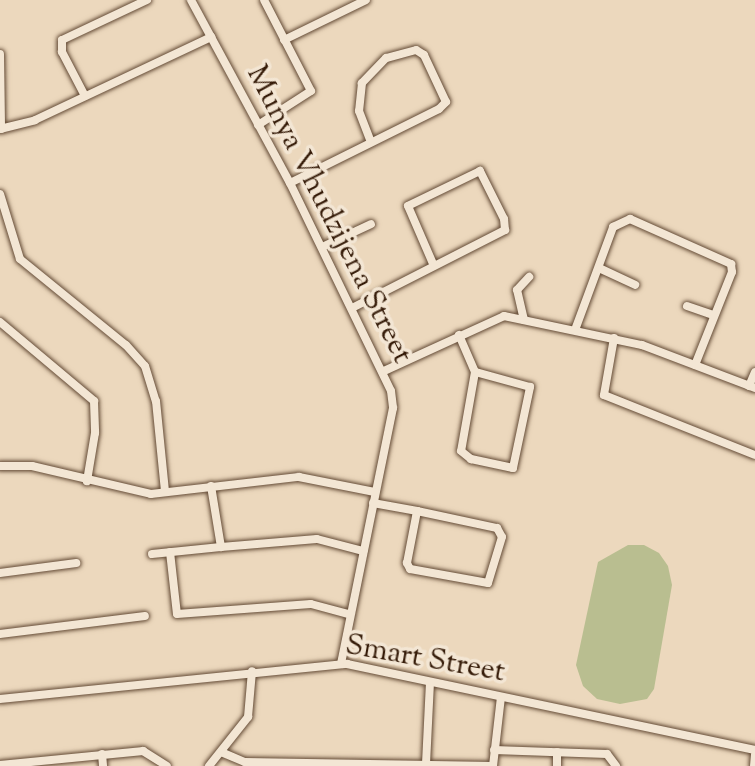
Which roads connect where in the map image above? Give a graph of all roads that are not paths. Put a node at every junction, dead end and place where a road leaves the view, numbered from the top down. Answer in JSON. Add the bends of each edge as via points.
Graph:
{"nodes":[{"id":1,"x":147,"y":0,"type":"edge"},
{"id":2,"x":191,"y":0,"type":"edge"},
{"id":3,"x":264,"y":0,"type":"edge"},
{"id":4,"x":366,"y":0,"type":"edge"},
{"id":5,"x":211,"y":37,"type":"junction"},
{"id":6,"x":284,"y":40,"type":"junction"},
{"id":7,"x":0,"y":54,"type":"edge"},
{"id":8,"x":0,"y":68,"type":"edge"},
{"id":9,"x":85,"y":96,"type":"junction"},
{"id":10,"x":258,"y":125,"type":"junction"},
{"id":11,"x":1,"y":129,"type":"edge"},
{"id":12,"x":371,"y":142,"type":"junction"},
{"id":13,"x":290,"y":183,"type":"junction"},
{"id":14,"x":0,"y":194,"type":"edge"},
{"id":15,"x":371,"y":225,"type":"dead end"},
{"id":16,"x":322,"y":247,"type":"junction"},
{"id":17,"x":434,"y":266,"type":"junction"},
{"id":18,"x":599,"y":268,"type":"junction"},
{"id":19,"x":529,"y":277,"type":"dead end"},
{"id":20,"x":635,"y":285,"type":"dead end"},
{"id":21,"x":687,"y":306,"type":"dead end"},
{"id":22,"x":352,"y":308,"type":"junction"},
{"id":23,"x":713,"y":315,"type":"junction"},
{"id":24,"x":524,"y":320,"type":"junction"},
{"id":25,"x":0,"y":322,"type":"edge"},
{"id":26,"x":575,"y":330,"type":"junction"},
{"id":27,"x":459,"y":334,"type":"junction"},
{"id":28,"x":614,"y":338,"type":"junction"},
{"id":29,"x":695,"y":365,"type":"junction"},
{"id":30,"x":384,"y":371,"type":"junction"},
{"id":31,"x":475,"y":372,"type":"junction"},
{"id":32,"x":755,"y":372,"type":"edge"},
{"id":33,"x":752,"y":387,"type":"edge"},
{"id":34,"x":755,"y":455,"type":"edge"},
{"id":35,"x":0,"y":466,"type":"edge"},
{"id":36,"x":87,"y":481,"type":"junction"},
{"id":37,"x":211,"y":486,"type":"junction"},
{"id":38,"x":165,"y":491,"type":"junction"},
{"id":39,"x":375,"y":492,"type":"junction"},
{"id":40,"x":373,"y":503,"type":"junction"},
{"id":41,"x":418,"y":511,"type":"junction"},
{"id":42,"x":221,"y":547,"type":"junction"},
{"id":43,"x":363,"y":551,"type":"junction"},
{"id":44,"x":170,"y":552,"type":"junction"},
{"id":45,"x":152,"y":554,"type":"dead end"},
{"id":46,"x":76,"y":563,"type":"dead end"},
{"id":47,"x":0,"y":573,"type":"edge"},
{"id":48,"x":348,"y":614,"type":"junction"},
{"id":49,"x":145,"y":616,"type":"dead end"},
{"id":50,"x":0,"y":634,"type":"edge"},
{"id":51,"x":341,"y":664,"type":"junction"},
{"id":52,"x":252,"y":671,"type":"junction"},
{"id":53,"x":430,"y":682,"type":"junction"},
{"id":54,"x":501,"y":696,"type":"junction"},
{"id":55,"x":0,"y":699,"type":"edge"},
{"id":56,"x":494,"y":750,"type":"junction"},
{"id":57,"x":221,"y":752,"type":"junction"},
{"id":58,"x":557,"y":752,"type":"junction"},
{"id":59,"x":755,"y":752,"type":"edge"},
{"id":60,"x":102,"y":754,"type":"junction"},
{"id":61,"x":0,"y":765,"type":"edge"},
{"id":62,"x":431,"y":765,"type":"edge"},
{"id":63,"x":103,"y":766,"type":"edge"},
{"id":64,"x":167,"y":766,"type":"edge"},
{"id":65,"x":209,"y":766,"type":"edge"},
{"id":66,"x":493,"y":766,"type":"edge"},
{"id":67,"x":557,"y":766,"type":"edge"},
{"id":68,"x":616,"y":766,"type":"edge"},
{"id":69,"x":754,"y":766,"type":"edge"}],
"edges":[{"from":1,"to":9,"type":"street","via":[[62,40],[62,52]]},
{"from":2,"to":5,"type":"street","name":"Munya Vhudzijena Street"},
{"from":3,"to":6,"type":"street"},
{"from":4,"to":6,"type":"street"},
{"from":5,"to":9,"type":"street"},
{"from":5,"to":10,"type":"street","name":"Munya Vhudzijena Street"},
{"from":6,"to":10,"type":"street","via":[[311,91]]},
{"from":7,"to":8,"type":"street"},
{"from":8,"to":11,"type":"street"},
{"from":9,"to":11,"type":"street","via":[[34,120]]},
{"from":10,"to":13,"type":"street","name":"Munya Vhudzijena Street"},
{"from":12,"to":12,"type":"street","via":[[446,102],[424,55],[416,50],[386,58],[362,83],[359,111]]},
{"from":12,"to":13,"type":"street"},
{"from":13,"to":16,"type":"street","name":"Munya Vhudzijena Street"},
{"from":14,"to":38,"type":"street","via":[[20,258],[145,366],[156,401]]},
{"from":15,"to":16,"type":"street"},
{"from":16,"to":22,"type":"street","name":"Munya Vhudzijena Street"},
{"from":17,"to":17,"type":"street","via":[[505,230],[505,219],[480,171],[408,206]]},
{"from":17,"to":22,"type":"street"},
{"from":18,"to":20,"type":"street"},
{"from":18,"to":23,"type":"street","via":[[614,227],[622,220],[654,229],[731,264],[732,272]]},
{"from":18,"to":26,"type":"street"},
{"from":19,"to":24,"type":"street","via":[[517,290]]},
{"from":21,"to":23,"type":"street"},
{"from":22,"to":30,"type":"street","name":"Munya Vhudzijena Street"},
{"from":23,"to":29,"type":"street"},
{"from":24,"to":26,"type":"street"},
{"from":24,"to":27,"type":"street","via":[[493,317]]},
{"from":25,"to":36,"type":"street","via":[[94,401],[95,433]]},
{"from":26,"to":28,"type":"street"},
{"from":27,"to":30,"type":"street"},
{"from":27,"to":31,"type":"street"},
{"from":28,"to":29,"type":"street"},
{"from":28,"to":34,"type":"street","via":[[604,394]]},
{"from":29,"to":33,"type":"street"},
{"from":30,"to":39,"type":"street","name":"Munya Vhudzijena Street","via":[[393,408]]},
{"from":31,"to":31,"type":"street","via":[[461,451],[471,459],[513,468],[530,387]]},
{"from":32,"to":33,"type":"street"},
{"from":35,"to":36,"type":"street","via":[[32,466]]},
{"from":36,"to":38,"type":"street","via":[[151,494]]},
{"from":37,"to":38,"type":"street"},
{"from":37,"to":39,"type":"street","via":[[299,477]]},
{"from":37,"to":42,"type":"street"},
{"from":39,"to":40,"type":"street","name":"Munya Vhudzijena Street"},
{"from":40,"to":41,"type":"street"},
{"from":40,"to":43,"type":"street","name":"Munya Vhudzijena Street"},
{"from":41,"to":41,"type":"street","via":[[501,532],[488,583],[410,569],[407,563]]},
{"from":42,"to":43,"type":"street","via":[[317,539]]},
{"from":42,"to":44,"type":"street"},
{"from":43,"to":48,"type":"street","name":"Munya Vhudzijena Street"},
{"from":44,"to":45,"type":"street"},
{"from":44,"to":48,"type":"street","via":[[177,614],[311,604]]},
{"from":46,"to":47,"type":"street"},
{"from":48,"to":51,"type":"street","name":"Munya Vhudzijena Street"},
{"from":49,"to":50,"type":"street"},
{"from":51,"to":52,"type":"street","name":"Smart Street"},
{"from":51,"to":53,"type":"street","name":"Smart Street"},
{"from":52,"to":55,"type":"street","name":"Smart Street"},
{"from":52,"to":57,"type":"street","via":[[250,712]]},
{"from":53,"to":54,"type":"street","name":"Smart Street"},
{"from":53,"to":62,"type":"street"},
{"from":54,"to":56,"type":"street"},
{"from":54,"to":59,"type":"street","name":"Smart Street"},
{"from":56,"to":58,"type":"street"},
{"from":56,"to":66,"type":"street"},
{"from":57,"to":62,"type":"street","via":[[245,762]]},
{"from":57,"to":65,"type":"street"},
{"from":58,"to":67,"type":"street"},
{"from":58,"to":68,"type":"street","via":[[607,754]]},
{"from":59,"to":69,"type":"street"},
{"from":60,"to":61,"type":"street"},
{"from":60,"to":63,"type":"street"},
{"from":60,"to":64,"type":"street","via":[[143,751]]},
{"from":62,"to":66,"type":"street"}]}
